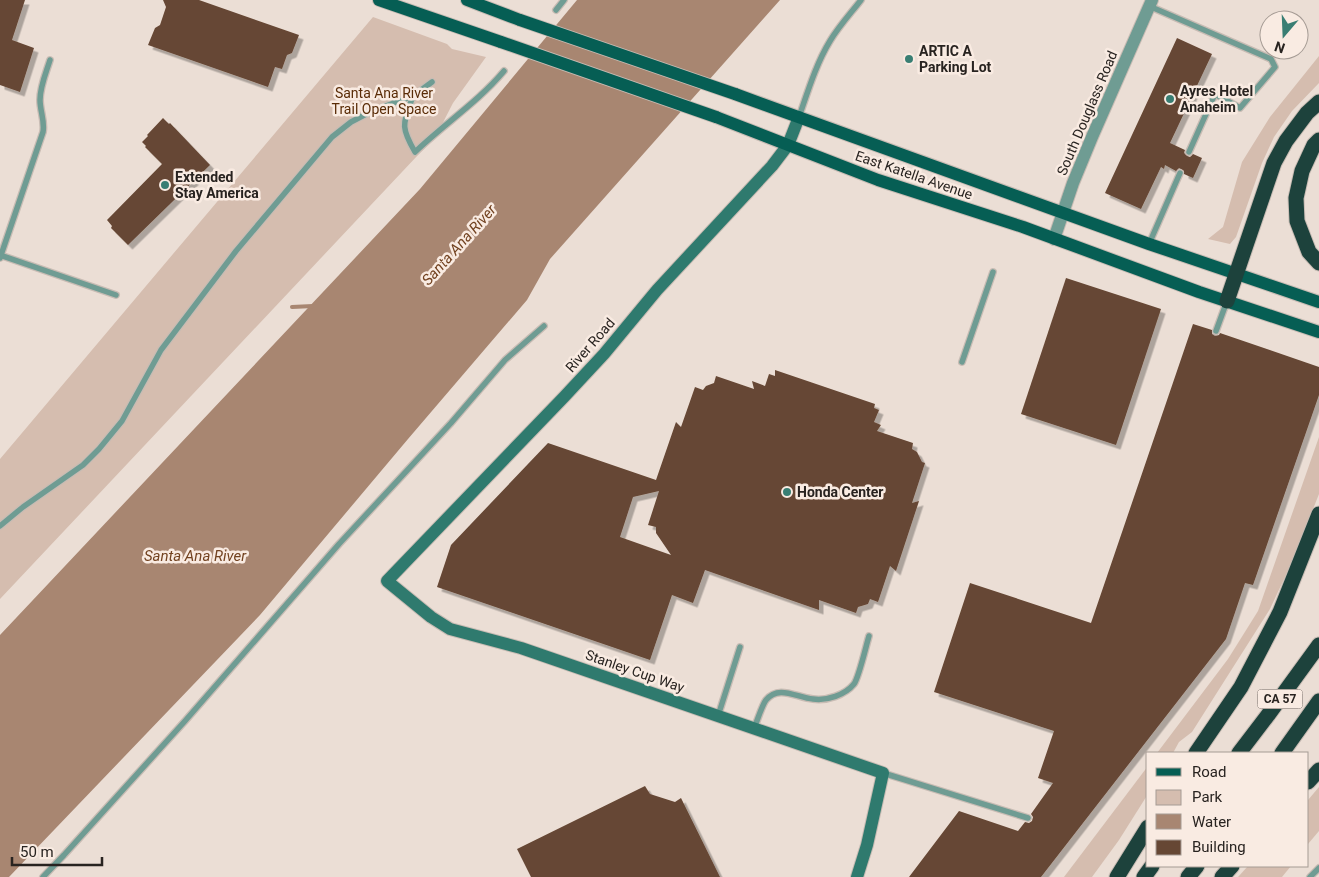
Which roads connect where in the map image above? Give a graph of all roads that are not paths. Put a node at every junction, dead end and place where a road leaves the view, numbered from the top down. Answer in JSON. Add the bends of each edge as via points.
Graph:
{"nodes":[{"id":1,"x":380,"y":0,"type":"edge"},
{"id":2,"x":564,"y":0,"type":"edge"},
{"id":3,"x":861,"y":0,"type":"edge"},
{"id":4,"x":475,"y":1,"type":"edge"},
{"id":5,"x":1151,"y":3,"type":"edge"},
{"id":6,"x":556,"y":10,"type":"dead end"},
{"id":7,"x":50,"y":60,"type":"dead end"},
{"id":8,"x":504,"y":71,"type":"dead end"},
{"id":9,"x":432,"y":82,"type":"dead end"},
{"id":10,"x":413,"y":96,"type":"junction"},
{"id":11,"x":1319,"y":102,"type":"edge"},
{"id":12,"x":799,"y":117,"type":"junction"},
{"id":13,"x":1319,"y":140,"type":"edge"},
{"id":14,"x":788,"y":145,"type":"junction"},
{"id":15,"x":1189,"y":152,"type":"dead end"},
{"id":16,"x":1180,"y":172,"type":"dead end"},
{"id":17,"x":1063,"y":213,"type":"junction"},
{"id":18,"x":1054,"y":239,"type":"junction"},
{"id":19,"x":1149,"y":244,"type":"junction"},
{"id":20,"x":0,"y":256,"type":"edge"},
{"id":21,"x":1319,"y":263,"type":"edge"},
{"id":22,"x":993,"y":272,"type":"dead end"},
{"id":23,"x":1236,"y":274,"type":"junction"},
{"id":24,"x":116,"y":295,"type":"dead end"},
{"id":25,"x":1227,"y":301,"type":"junction"},
{"id":26,"x":1319,"y":302,"type":"edge"},
{"id":27,"x":544,"y":326,"type":"dead end"},
{"id":28,"x":1216,"y":331,"type":"dead end"},
{"id":29,"x":1319,"y":332,"type":"edge"},
{"id":30,"x":962,"y":362,"type":"dead end"},
{"id":31,"x":1319,"y":514,"type":"edge"},
{"id":32,"x":0,"y":526,"type":"edge"},
{"id":33,"x":387,"y":581,"type":"joint"},
{"id":34,"x":869,"y":636,"type":"dead end"},
{"id":35,"x":1319,"y":645,"type":"edge"},
{"id":36,"x":740,"y":647,"type":"dead end"},
{"id":37,"x":1319,"y":701,"type":"edge"},
{"id":38,"x":718,"y":716,"type":"junction"},
{"id":39,"x":754,"y":728,"type":"junction"},
{"id":40,"x":1197,"y":752,"type":"edge"},
{"id":41,"x":1240,"y":752,"type":"edge"},
{"id":42,"x":1283,"y":752,"type":"edge"},
{"id":43,"x":1319,"y":770,"type":"edge"},
{"id":44,"x":883,"y":773,"type":"junction"},
{"id":45,"x":1309,"y":781,"type":"edge"},
{"id":46,"x":1028,"y":818,"type":"dead end"},
{"id":47,"x":1146,"y":830,"type":"edge"},
{"id":48,"x":1196,"y":867,"type":"edge"},
{"id":49,"x":1231,"y":867,"type":"edge"},
{"id":50,"x":1319,"y":868,"type":"edge"},
{"id":51,"x":43,"y":877,"type":"edge"},
{"id":52,"x":857,"y":877,"type":"edge"},
{"id":53,"x":1117,"y":877,"type":"edge"},
{"id":54,"x":1188,"y":877,"type":"edge"},
{"id":55,"x":1222,"y":877,"type":"edge"},
{"id":56,"x":1310,"y":877,"type":"edge"}],
"edges":[{"from":1,"to":14,"type":"main road","name":"East Katella Avenue","bridge":true},
{"from":2,"to":6,"type":"lane"},
{"from":3,"to":12,"type":"lane","via":[[826,48]]},
{"from":4,"to":12,"type":"main road","name":"East Katella Avenue","bridge":true,"via":[[520,20]]},
{"from":5,"to":15,"type":"lane","via":[[1271,59],[1275,68],[1240,108],[1215,94]]},
{"from":5,"to":17,"type":"street","name":"South Douglass Road","via":[[1092,137]]},
{"from":7,"to":20,"type":"lane","via":[[40,102],[43,132]]},
{"from":8,"to":10,"type":"lane","via":[[492,86],[415,152],[406,136],[404,119]]},
{"from":9,"to":10,"type":"lane"},
{"from":10,"to":32,"type":"lane","via":[[372,111],[332,137],[236,251],[161,350],[122,420],[99,449],[83,465]]},
{"from":11,"to":23,"type":"highway","via":[[1286,141],[1274,163]]},
{"from":12,"to":14,"type":"main road","name":"River Road"},
{"from":12,"to":17,"type":"main road","name":"East Katella Avenue"},
{"from":13,"to":21,"type":"highway","via":[[1302,171],[1296,198],[1297,221],[1309,252]]},
{"from":14,"to":18,"type":"main road","name":"East Katella Avenue","via":[[878,180]]},
{"from":14,"to":33,"type":"main road","name":"River Road","via":[[657,290],[604,354]]},
{"from":16,"to":19,"type":"lane"},
{"from":17,"to":18,"type":"street","name":"South Douglass Road"},
{"from":17,"to":19,"type":"main road","name":"East Katella Avenue"},
{"from":18,"to":25,"type":"main road","name":"East Katella Avenue"},
{"from":19,"to":23,"type":"main road","name":"East Katella Avenue"},
{"from":20,"to":24,"type":"lane"},
{"from":22,"to":30,"type":"lane"},
{"from":23,"to":25,"type":"highway"},
{"from":23,"to":26,"type":"main road","name":"East Katella Avenue"},
{"from":25,"to":28,"type":"lane"},
{"from":25,"to":29,"type":"main road","name":"East Katella Avenue"},
{"from":27,"to":51,"type":"lane","via":[[504,360]]},
{"from":31,"to":40,"type":"highway","via":[[1280,612],[1241,687]]},
{"from":33,"to":38,"type":"main road","name":"Stanley Cup Way","via":[[430,617],[450,629],[521,648]]},
{"from":34,"to":39,"type":"lane","via":[[856,682],[844,693],[814,700],[785,692],[774,694],[766,700]]},
{"from":35,"to":41,"type":"highway","number":"CA 57"},
{"from":36,"to":38,"type":"lane"},
{"from":37,"to":42,"type":"highway","number":"CA 57"},
{"from":38,"to":39,"type":"main road","name":"Stanley Cup Way"},
{"from":39,"to":44,"type":"main road","name":"Stanley Cup Way"},
{"from":43,"to":45,"type":"highway"},
{"from":44,"to":46,"type":"lane"},
{"from":44,"to":52,"type":"main road"},
{"from":47,"to":53,"type":"highway"},
{"from":48,"to":54,"type":"highway"},
{"from":49,"to":55,"type":"highway"},
{"from":50,"to":56,"type":"lane"}]}
